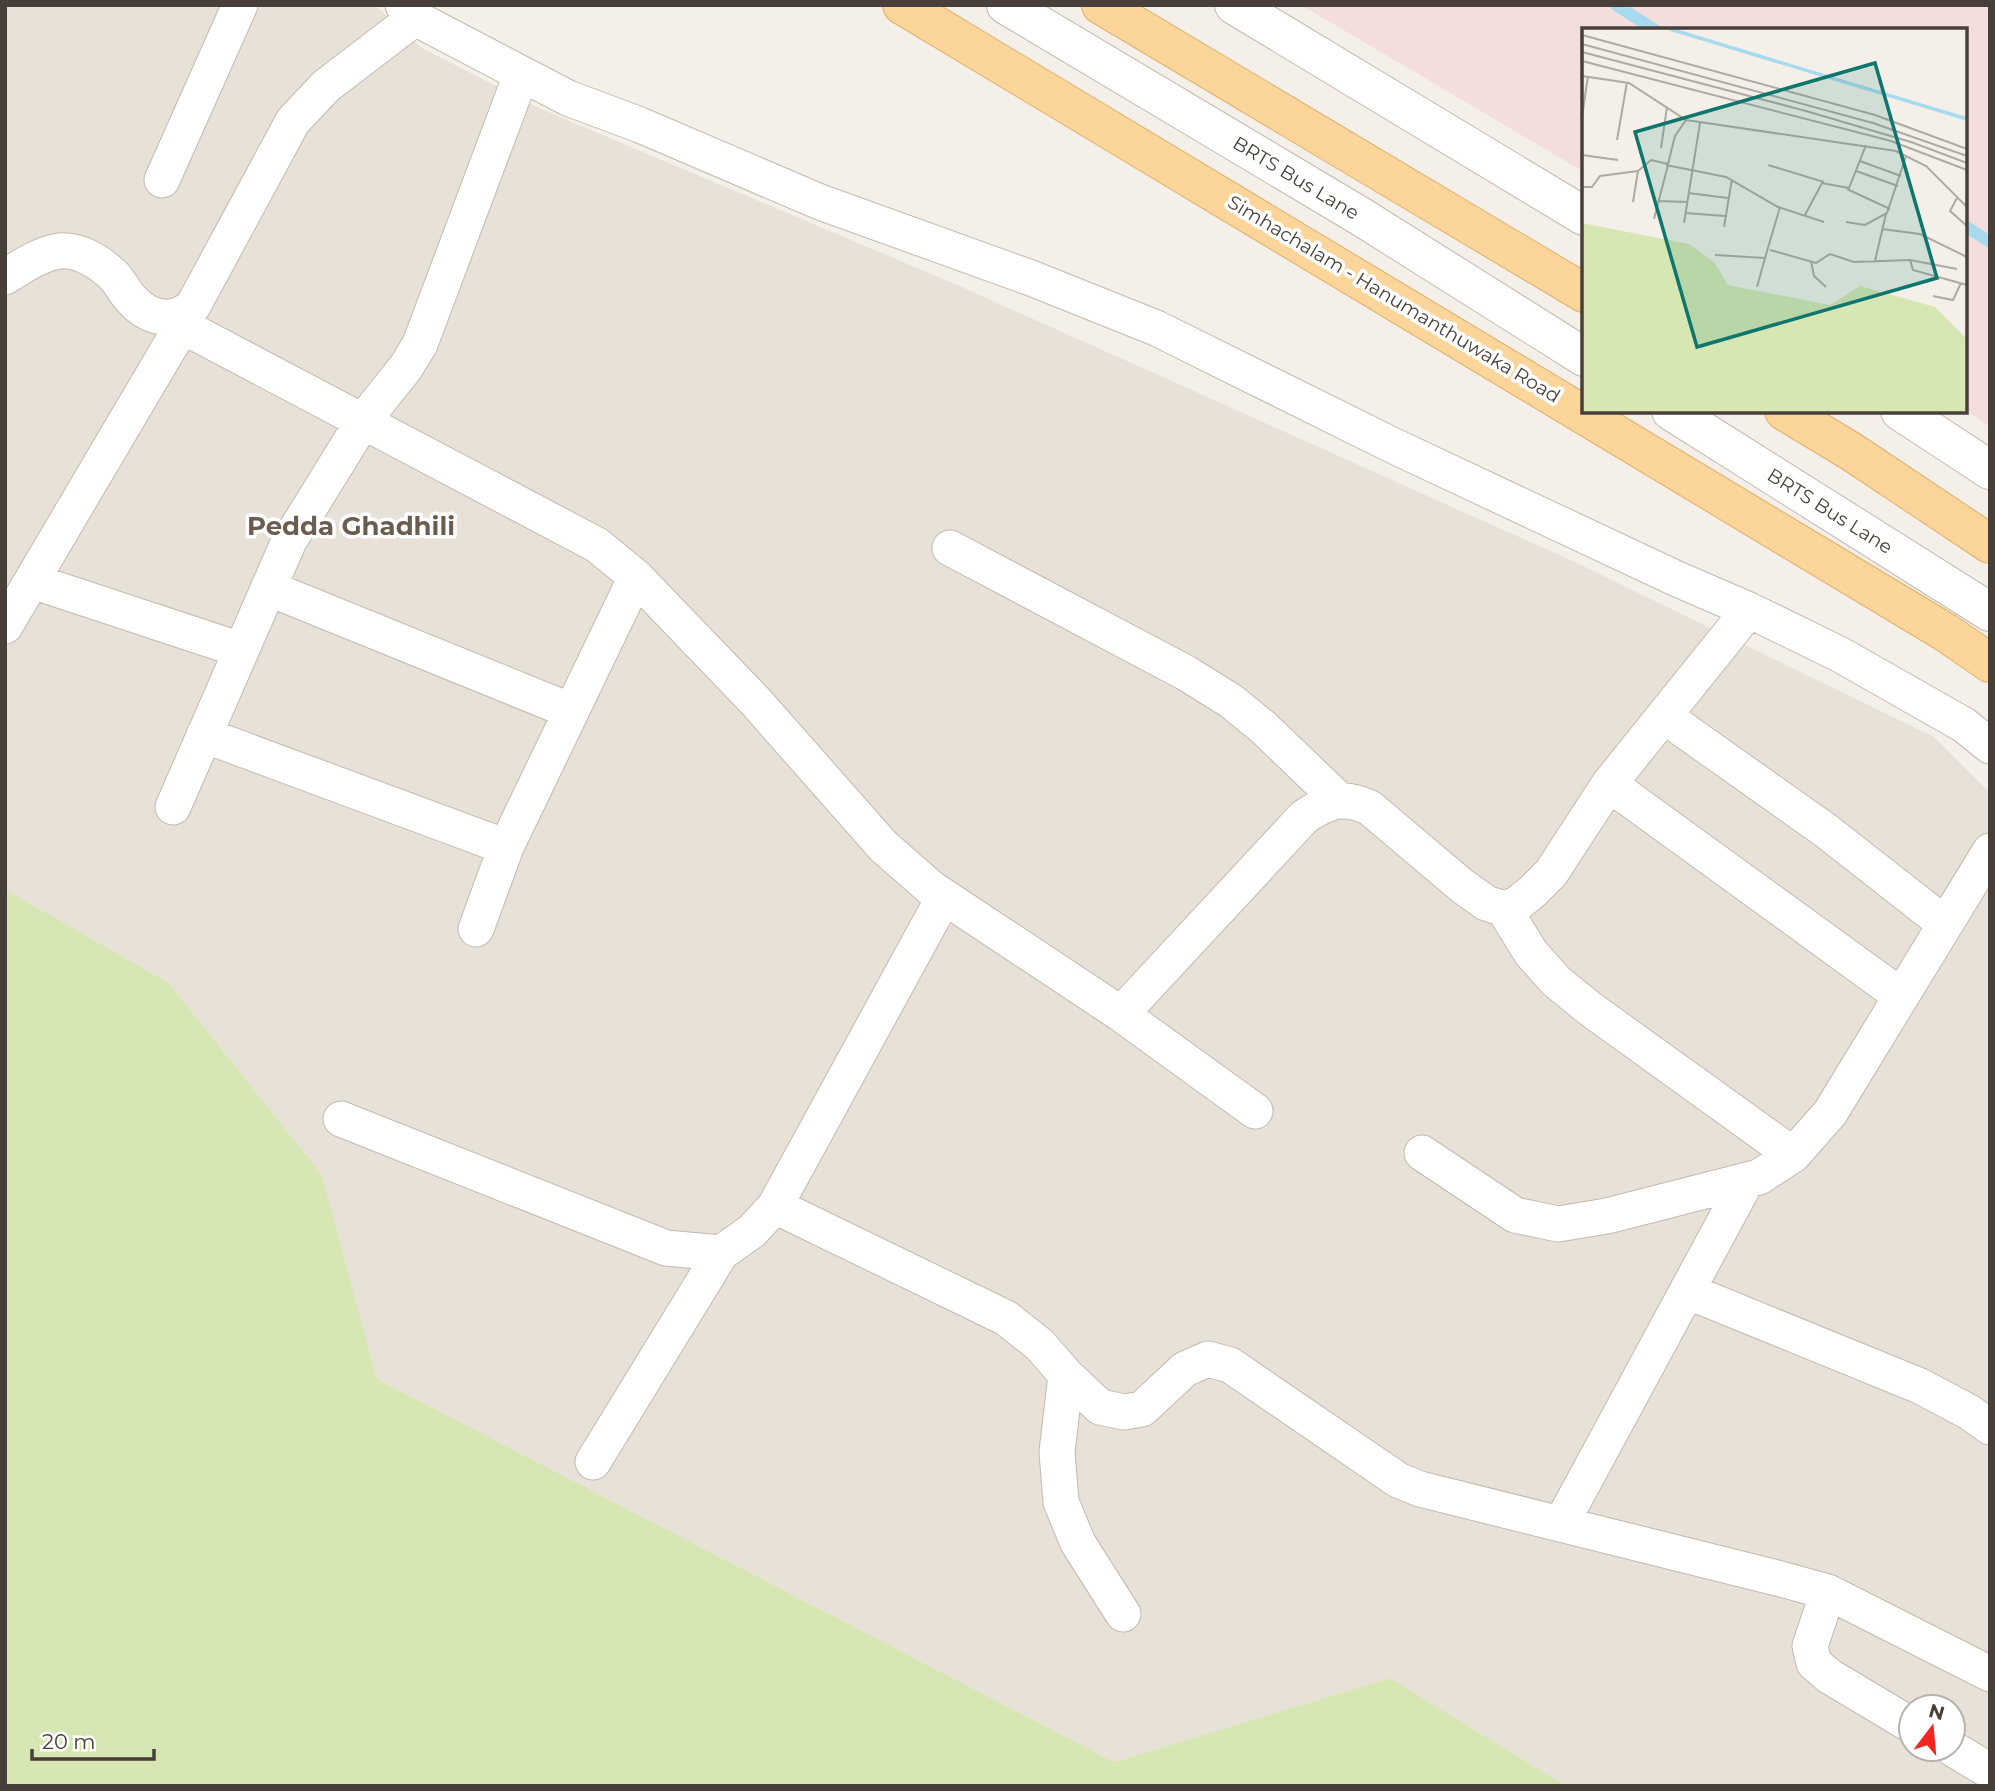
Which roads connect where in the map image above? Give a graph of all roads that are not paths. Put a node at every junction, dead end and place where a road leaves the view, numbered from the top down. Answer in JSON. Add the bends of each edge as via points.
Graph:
{"nodes":[{"id":1,"x":240,"y":5,"type":"edge"},
{"id":2,"x":902,"y":5,"type":"edge"},
{"id":3,"x":1006,"y":5,"type":"edge"},
{"id":4,"x":1101,"y":5,"type":"edge"},
{"id":5,"x":1234,"y":5,"type":"edge"},
{"id":6,"x":409,"y":12,"type":"edge"},
{"id":7,"x":521,"y":75,"type":"junction"},
{"id":8,"x":162,"y":180,"type":"dead end"},
{"id":9,"x":1582,"y":215,"type":"edge"},
{"id":10,"x":5,"y":277,"type":"edge"},
{"id":11,"x":1582,"y":292,"type":"edge"},
{"id":12,"x":175,"y":322,"type":"junction"},
{"id":13,"x":1582,"y":356,"type":"edge"},
{"id":14,"x":1674,"y":413,"type":"edge"},
{"id":15,"x":1787,"y":413,"type":"edge"},
{"id":16,"x":1903,"y":413,"type":"edge"},
{"id":17,"x":363,"y":421,"type":"junction"},
{"id":18,"x":1990,"y":470,"type":"edge"},
{"id":19,"x":1990,"y":544,"type":"edge"},
{"id":20,"x":950,"y":548,"type":"dead end"},
{"id":21,"x":636,"y":577,"type":"junction"},
{"id":22,"x":32,"y":581,"type":"junction"},
{"id":23,"x":268,"y":588,"type":"junction"},
{"id":24,"x":1749,"y":610,"type":"junction"},
{"id":25,"x":1990,"y":612,"type":"edge"},
{"id":26,"x":5,"y":626,"type":"edge"},
{"id":27,"x":241,"y":650,"type":"junction"},
{"id":28,"x":1990,"y":663,"type":"edge"},
{"id":29,"x":571,"y":711,"type":"junction"},
{"id":30,"x":1664,"y":716,"type":"junction"},
{"id":31,"x":204,"y":735,"type":"junction"},
{"id":32,"x":1990,"y":746,"type":"edge"},
{"id":33,"x":1609,"y":784,"type":"junction"},
{"id":34,"x":1340,"y":801,"type":"junction"},
{"id":35,"x":173,"y":807,"type":"dead end"},
{"id":36,"x":506,"y":848,"type":"junction"},
{"id":37,"x":1990,"y":851,"type":"edge"},
{"id":38,"x":944,"y":897,"type":"junction"},
{"id":39,"x":1504,"y":909,"type":"junction"},
{"id":40,"x":1945,"y":924,"type":"junction"},
{"id":41,"x":475,"y":929,"type":"dead end"},
{"id":42,"x":1901,"y":996,"type":"junction"},
{"id":43,"x":1121,"y":1014,"type":"junction"},
{"id":44,"x":1255,"y":1111,"type":"dead end"},
{"id":45,"x":341,"y":1119,"type":"dead end"},
{"id":46,"x":1422,"y":1153,"type":"dead end"},
{"id":47,"x":1793,"y":1155,"type":"junction"},
{"id":48,"x":1747,"y":1180,"type":"junction"},
{"id":49,"x":775,"y":1206,"type":"junction"},
{"id":50,"x":720,"y":1253,"type":"junction"},
{"id":51,"x":1687,"y":1291,"type":"junction"},
{"id":52,"x":1066,"y":1375,"type":"junction"},
{"id":53,"x":1990,"y":1427,"type":"edge"},
{"id":54,"x":593,"y":1462,"type":"dead end"},
{"id":55,"x":1561,"y":1524,"type":"junction"},
{"id":56,"x":1828,"y":1592,"type":"junction"},
{"id":57,"x":1123,"y":1614,"type":"dead end"},
{"id":58,"x":1990,"y":1674,"type":"edge"},
{"id":59,"x":1897,"y":1717,"type":"edge"},
{"id":60,"x":1967,"y":1757,"type":"edge"},
{"id":61,"x":1990,"y":1771,"type":"edge"}],
"edges":[{"from":1,"to":8,"type":"street"},
{"from":2,"to":28,"type":"main road","name":"Simhachalam - Hanumanthuwaka Road"},
{"from":3,"to":13,"type":"street","name":"BRTS Bus Lane","via":[[1360,216]]},
{"from":4,"to":11,"type":"main road"},
{"from":5,"to":9,"type":"street"},
{"from":6,"to":7,"type":"street"},
{"from":6,"to":12,"type":"street","via":[[293,121],[193,306]]},
{"from":7,"to":17,"type":"street","via":[[420,344]]},
{"from":7,"to":24,"type":"street","via":[[820,202],[1156,328],[1394,446]]},
{"from":10,"to":12,"type":"street","via":[[58,251],[88,256],[149,313]]},
{"from":12,"to":17,"type":"street"},
{"from":12,"to":22,"type":"street"},
{"from":14,"to":25,"type":"street","name":"BRTS Bus Lane"},
{"from":15,"to":19,"type":"main road"},
{"from":16,"to":18,"type":"street"},
{"from":17,"to":21,"type":"street","via":[[597,545]]},
{"from":17,"to":23,"type":"street","via":[[289,541]]},
{"from":20,"to":34,"type":"street","via":[[1231,701]]},
{"from":21,"to":29,"type":"street"},
{"from":21,"to":38,"type":"street","via":[[757,703],[883,846]]},
{"from":22,"to":26,"type":"street"},
{"from":22,"to":27,"type":"street"},
{"from":23,"to":27,"type":"street"},
{"from":23,"to":29,"type":"street"},
{"from":24,"to":30,"type":"street"},
{"from":24,"to":32,"type":"street","via":[[1873,673],[1964,725]]},
{"from":27,"to":31,"type":"street"},
{"from":29,"to":36,"type":"street"},
{"from":30,"to":33,"type":"street"},
{"from":30,"to":40,"type":"street","via":[[1825,830]]},
{"from":31,"to":35,"type":"street"},
{"from":31,"to":36,"type":"street"},
{"from":33,"to":39,"type":"street","via":[[1551,873],[1517,904]]},
{"from":33,"to":42,"type":"street"},
{"from":34,"to":39,"type":"street","via":[[1355,800],[1370,808],[1461,885],[1486,903]]},
{"from":34,"to":43,"type":"street","via":[[1304,817]]},
{"from":36,"to":41,"type":"street"},
{"from":37,"to":40,"type":"street"},
{"from":38,"to":43,"type":"street"},
{"from":38,"to":49,"type":"street"},
{"from":39,"to":47,"type":"street","via":[[1531,953],[1556,981]]},
{"from":40,"to":42,"type":"street"},
{"from":42,"to":47,"type":"street","via":[[1830,1113]]},
{"from":43,"to":44,"type":"street"},
{"from":45,"to":50,"type":"street","via":[[666,1248]]},
{"from":46,"to":48,"type":"street","via":[[1515,1214],[1558,1224]]},
{"from":47,"to":48,"type":"street"},
{"from":48,"to":51,"type":"street"},
{"from":49,"to":50,"type":"street","via":[[752,1231]]},
{"from":49,"to":52,"type":"street","via":[[1006,1318],[1040,1345]]},
{"from":50,"to":54,"type":"street"},
{"from":51,"to":53,"type":"street","via":[[1920,1385]]},
{"from":51,"to":55,"type":"street"},
{"from":52,"to":55,"type":"street","via":[[1100,1407],[1124,1412],[1142,1409],[1185,1369],[1208,1359],[1230,1365],[1398,1480],[1440,1495]]},
{"from":52,"to":57,"type":"street","via":[[1057,1452],[1061,1502],[1078,1543]]},
{"from":55,"to":56,"type":"street"},
{"from":56,"to":58,"type":"street"},
{"from":56,"to":59,"type":"street","via":[[1810,1646],[1814,1663]]},
{"from":60,"to":61,"type":"street"}]}
